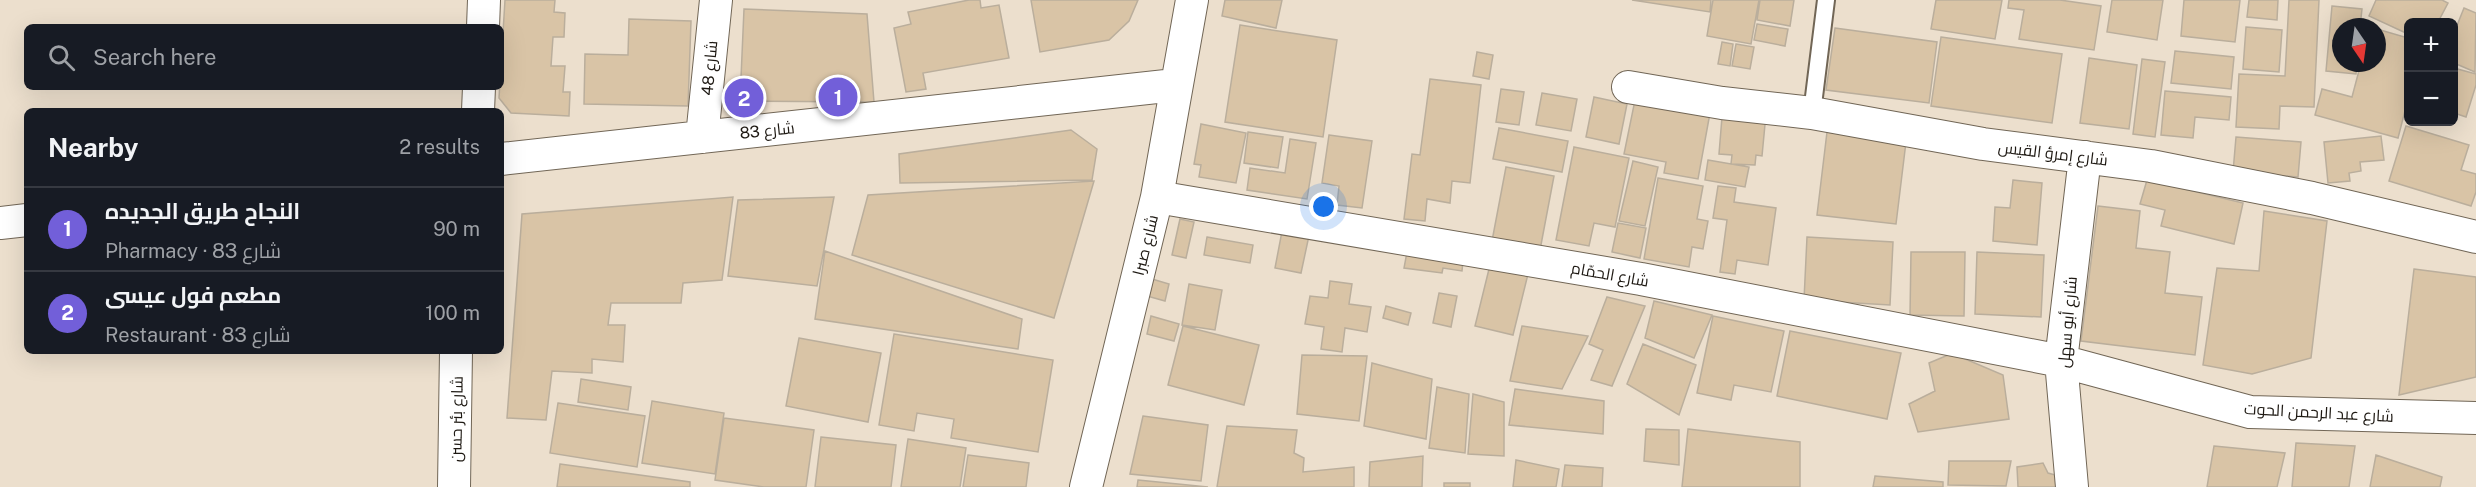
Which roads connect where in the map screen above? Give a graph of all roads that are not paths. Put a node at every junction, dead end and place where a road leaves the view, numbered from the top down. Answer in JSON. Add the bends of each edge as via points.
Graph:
{"nodes":[{"id":1,"x":484,"y":0,"type":"edge"},
{"id":2,"x":716,"y":0,"type":"edge"},
{"id":3,"x":1192,"y":0,"type":"edge"},
{"id":4,"x":1826,"y":0,"type":"edge"},
{"id":5,"x":483,"y":24,"type":"edge"},
{"id":6,"x":1175,"y":85,"type":"junction"},
{"id":7,"x":1628,"y":87,"type":"dead end"},
{"id":8,"x":479,"y":90,"type":"edge"},
{"id":9,"x":478,"y":108,"type":"edge"},
{"id":10,"x":1812,"y":113,"type":"junction"},
{"id":11,"x":702,"y":137,"type":"junction"},
{"id":12,"x":2085,"y":157,"type":"junction"},
{"id":13,"x":504,"y":159,"type":"edge"},
{"id":14,"x":1157,"y":196,"type":"junction"},
{"id":15,"x":24,"y":220,"type":"edge"},
{"id":16,"x":0,"y":223,"type":"edge"},
{"id":17,"x":2476,"y":237,"type":"edge"},
{"id":18,"x":456,"y":354,"type":"edge"},
{"id":19,"x":2061,"y":361,"type":"junction"},
{"id":20,"x":2476,"y":418,"type":"edge"},
{"id":21,"x":454,"y":487,"type":"edge"},
{"id":22,"x":1086,"y":487,"type":"edge"},
{"id":23,"x":2072,"y":487,"type":"edge"}],
"edges":[{"from":1,"to":5,"type":"street"},
{"from":2,"to":11,"type":"street","name":"شارع 48"},
{"from":3,"to":6,"type":"street","name":"شارع صبرا"},
{"from":4,"to":10,"type":"lane"},
{"from":6,"to":11,"type":"street","name":"شارع 83"},
{"from":6,"to":14,"type":"street","name":"شارع صبرا"},
{"from":7,"to":10,"type":"street","name":"شارع إمرؤ القيس"},
{"from":8,"to":9,"type":"street"},
{"from":10,"to":12,"type":"street","name":"شارع إمرؤ القيس","via":[[1983,144]]},
{"from":11,"to":13,"type":"street","name":"شارع 83"},
{"from":12,"to":17,"type":"street","name":"شارع إمرؤ القيس","via":[[2312,198]]},
{"from":12,"to":19,"type":"street","name":"شارع أبو سهل"},
{"from":14,"to":19,"type":"street","name":"شارع الحمّام","via":[[1641,279]]},
{"from":14,"to":22,"type":"street","name":"شارع صبرا"},
{"from":15,"to":16,"type":"street"},
{"from":18,"to":21,"type":"street","name":"شارع بئر حسن"},
{"from":19,"to":20,"type":"street","name":"شارع عبد الرحمن الحوت","via":[[2250,412]]},
{"from":19,"to":23,"type":"street","name":"شارع أبو سهل"}]}
